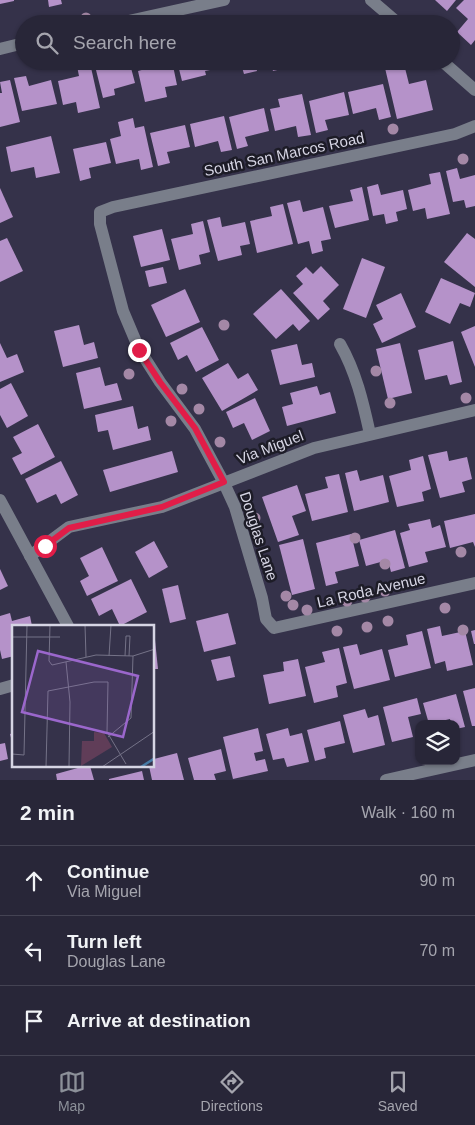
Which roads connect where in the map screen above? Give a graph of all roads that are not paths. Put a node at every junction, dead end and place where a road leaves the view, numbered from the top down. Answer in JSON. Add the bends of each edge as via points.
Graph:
{"nodes":[{"id":1,"x":224,"y":0,"type":"edge"},
{"id":2,"x":371,"y":0,"type":"edge"},
{"id":3,"x":156,"y":15,"type":"edge"},
{"id":4,"x":388,"y":15,"type":"edge"},
{"id":5,"x":15,"y":45,"type":"edge"},
{"id":6,"x":0,"y":49,"type":"edge"},
{"id":7,"x":452,"y":70,"type":"edge"},
{"id":8,"x":475,"y":90,"type":"edge"},
{"id":9,"x":475,"y":126,"type":"edge"},
{"id":10,"x":100,"y":212,"type":"joint"},
{"id":11,"x":340,"y":344,"type":"dead end"},
{"id":12,"x":475,"y":410,"type":"edge"},
{"id":13,"x":370,"y":434,"type":"junction"},
{"id":14,"x":224,"y":482,"type":"junction"},
{"id":15,"x":0,"y":500,"type":"edge"},
{"id":16,"x":30,"y":556,"type":"junction"},
{"id":17,"x":475,"y":584,"type":"edge"},
{"id":18,"x":67,"y":625,"type":"edge"},
{"id":19,"x":274,"y":628,"type":"joint"},
{"id":20,"x":475,"y":760,"type":"edge"},
{"id":21,"x":386,"y":780,"type":"edge"}],
"edges":[{"from":1,"to":3,"type":"street"},
{"from":2,"to":4,"type":"street"},
{"from":5,"to":6,"type":"street"},
{"from":7,"to":8,"type":"street"},
{"from":9,"to":10,"type":"street","name":"South San Marcos Road","via":[[455,134]]},
{"from":10,"to":14,"type":"street","name":"Douglas Lane","via":[[100,224],[123,312],[139,350],[195,428]]},
{"from":11,"to":13,"type":"street","via":[[360,390]]},
{"from":12,"to":13,"type":"street","name":"Via Miguel"},
{"from":13,"to":14,"type":"street","name":"Via Miguel","via":[[314,448]]},
{"from":14,"to":16,"type":"street","name":"Via Miguel","via":[[162,507],[69,528]]},
{"from":14,"to":19,"type":"street","name":"Douglas Lane","via":[[235,507],[266,619]]},
{"from":15,"to":16,"type":"street"},
{"from":16,"to":18,"type":"street"},
{"from":17,"to":19,"type":"street","name":"La Roda Avenue"},
{"from":20,"to":21,"type":"street"}]}
